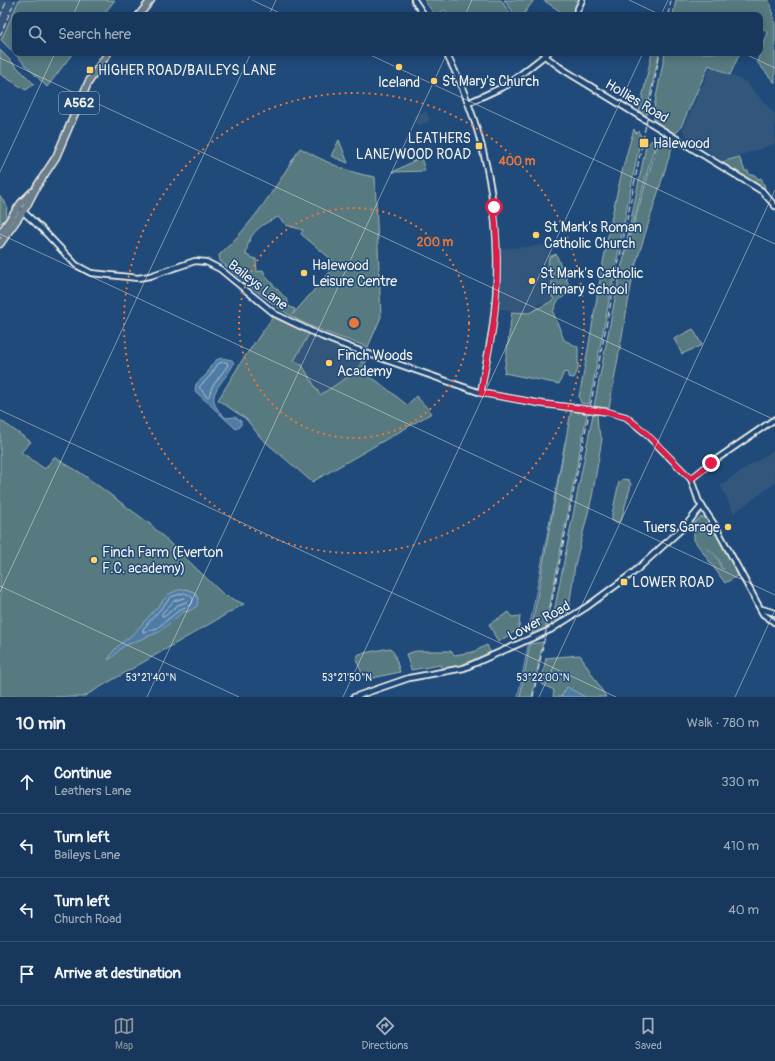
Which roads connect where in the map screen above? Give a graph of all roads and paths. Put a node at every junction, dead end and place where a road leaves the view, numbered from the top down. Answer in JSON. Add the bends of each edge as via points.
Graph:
{"nodes":[{"id":1,"x":151,"y":0,"type":"edge"},
{"id":2,"x":414,"y":0,"type":"edge"},
{"id":3,"x":582,"y":0,"type":"edge"},
{"id":4,"x":141,"y":12,"type":"edge"},
{"id":5,"x":422,"y":12,"type":"edge"},
{"id":6,"x":576,"y":12,"type":"edge"},
{"id":7,"x":106,"y":56,"type":"edge"},
{"id":8,"x":447,"y":56,"type":"edge"},
{"id":9,"x":546,"y":56,"type":"edge"},
{"id":10,"x":548,"y":56,"type":"edge"},
{"id":11,"x":468,"y":103,"type":"junction"},
{"id":12,"x":775,"y":206,"type":"edge"},
{"id":13,"x":21,"y":210,"type":"junction"},
{"id":14,"x":0,"y":234,"type":"edge"},
{"id":15,"x":0,"y":244,"type":"edge"},
{"id":16,"x":481,"y":393,"type":"junction"},
{"id":17,"x":775,"y":419,"type":"edge"},
{"id":18,"x":691,"y":479,"type":"junction"},
{"id":19,"x":702,"y":506,"type":"junction"},
{"id":20,"x":762,"y":609,"type":"junction"},
{"id":21,"x":775,"y":615,"type":"edge"},
{"id":22,"x":774,"y":623,"type":"edge"},
{"id":23,"x":354,"y":697,"type":"edge"}],
"edges":[{"from":1,"to":4,"type":"highway"},
{"from":2,"to":5,"type":"street"},
{"from":3,"to":6,"type":"street"},
{"from":7,"to":13,"type":"highway","number":"A562","via":[[88,83],[60,149]]},
{"from":8,"to":11,"type":"street"},
{"from":9,"to":11,"type":"street","via":[[507,85]]},
{"from":10,"to":12,"type":"street","name":"Hollies Road","via":[[564,70],[762,191]]},
{"from":11,"to":16,"type":"street","via":[[479,134],[488,175],[496,240],[497,280],[493,324]]},
{"from":13,"to":14,"type":"highway","number":"A562"},
{"from":13,"to":15,"type":"highway","number":"A562"},
{"from":13,"to":16,"type":"street","name":"Baileys Lane","via":[[76,265],[91,273],[138,278],[195,262],[208,262],[220,269],[268,310],[289,321],[342,345]]},
{"from":16,"to":18,"type":"street","name":"Baileys Lane","via":[[626,417],[644,431]]},
{"from":17,"to":18,"type":"street"},
{"from":18,"to":19,"type":"street"},
{"from":19,"to":20,"type":"street"},
{"from":19,"to":23,"type":"street","name":"Lower Road","via":[[686,525],[631,574],[559,625],[533,639],[464,668],[410,678]]},
{"from":20,"to":21,"type":"street"},
{"from":20,"to":22,"type":"street","via":[[763,614]]},
{"from":21,"to":22,"type":"street"}]}
